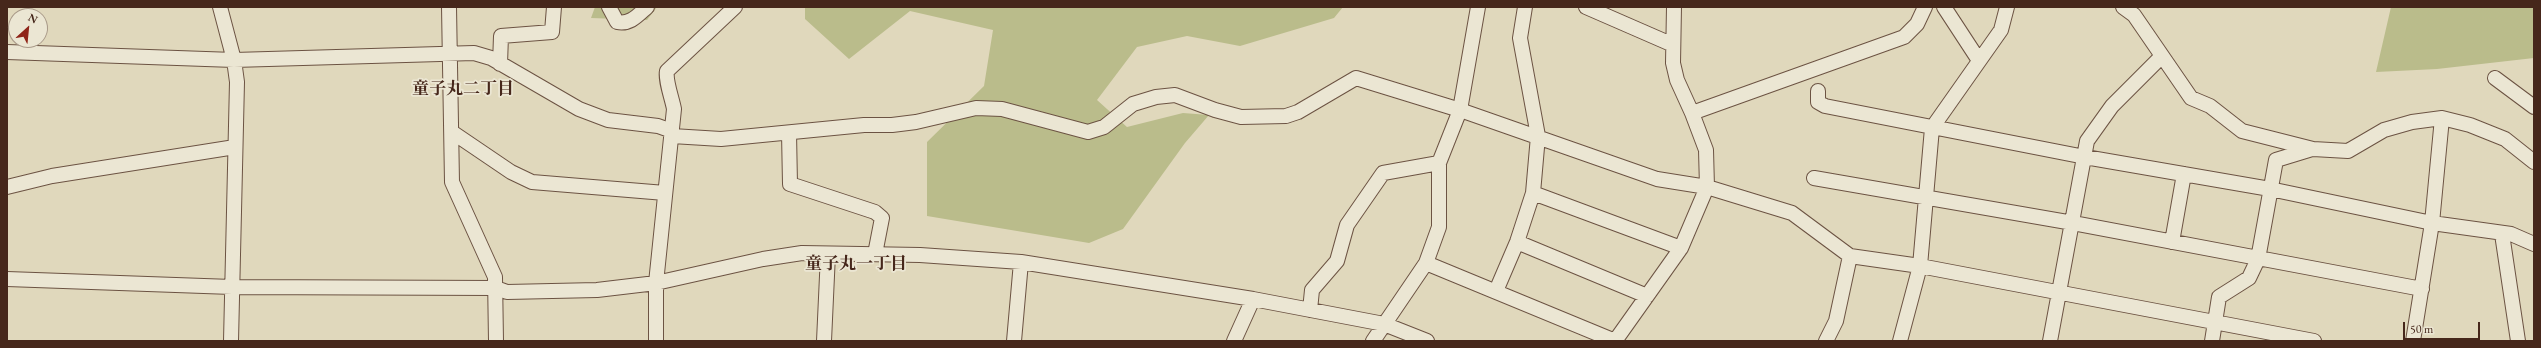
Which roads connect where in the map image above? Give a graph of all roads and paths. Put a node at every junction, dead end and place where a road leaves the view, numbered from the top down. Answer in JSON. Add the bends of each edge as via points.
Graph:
{"nodes":[{"id":1,"x":220,"y":7,"type":"edge"},
{"id":2,"x":449,"y":7,"type":"edge"},
{"id":3,"x":554,"y":7,"type":"edge"},
{"id":4,"x":609,"y":7,"type":"edge"},
{"id":5,"x":647,"y":7,"type":"edge"},
{"id":6,"x":735,"y":7,"type":"edge"},
{"id":7,"x":1478,"y":7,"type":"edge"},
{"id":8,"x":1525,"y":7,"type":"edge"},
{"id":9,"x":1586,"y":7,"type":"edge"},
{"id":10,"x":1674,"y":7,"type":"edge"},
{"id":11,"x":1925,"y":7,"type":"edge"},
{"id":12,"x":1944,"y":7,"type":"edge"},
{"id":13,"x":2007,"y":7,"type":"edge"},
{"id":14,"x":2123,"y":7,"type":"edge"},
{"id":15,"x":1671,"y":44,"type":"junction"},
{"id":16,"x":7,"y":52,"type":"edge"},
{"id":17,"x":450,"y":53,"type":"junction"},
{"id":18,"x":2161,"y":57,"type":"junction"},
{"id":19,"x":1978,"y":59,"type":"junction"},
{"id":20,"x":234,"y":60,"type":"junction"},
{"id":21,"x":500,"y":64,"type":"junction"},
{"id":22,"x":2495,"y":78,"type":"dead end"},
{"id":23,"x":1818,"y":91,"type":"dead end"},
{"id":24,"x":2534,"y":107,"type":"edge"},
{"id":25,"x":1460,"y":110,"type":"junction"},
{"id":26,"x":1692,"y":113,"type":"junction"},
{"id":27,"x":2442,"y":118,"type":"junction"},
{"id":28,"x":1932,"y":128,"type":"junction"},
{"id":29,"x":452,"y":132,"type":"junction"},
{"id":30,"x":672,"y":133,"type":"junction"},
{"id":31,"x":789,"y":133,"type":"junction"},
{"id":32,"x":1538,"y":136,"type":"junction"},
{"id":33,"x":235,"y":146,"type":"junction"},
{"id":34,"x":2313,"y":149,"type":"junction"},
{"id":35,"x":2085,"y":157,"type":"junction"},
{"id":36,"x":2534,"y":162,"type":"edge"},
{"id":37,"x":1439,"y":163,"type":"junction"},
{"id":38,"x":2184,"y":174,"type":"junction"},
{"id":39,"x":1814,"y":178,"type":"dead end"},
{"id":40,"x":7,"y":187,"type":"edge"},
{"id":41,"x":1707,"y":187,"type":"junction"},
{"id":42,"x":2270,"y":189,"type":"junction"},
{"id":43,"x":665,"y":193,"type":"junction"},
{"id":44,"x":1533,"y":193,"type":"junction"},
{"id":45,"x":1925,"y":198,"type":"junction"},
{"id":46,"x":2072,"y":223,"type":"junction"},
{"id":47,"x":2432,"y":223,"type":"junction"},
{"id":48,"x":2502,"y":234,"type":"junction"},
{"id":49,"x":1517,"y":242,"type":"junction"},
{"id":50,"x":2172,"y":242,"type":"junction"},
{"id":51,"x":2534,"y":244,"type":"edge"},
{"id":52,"x":1681,"y":248,"type":"junction"},
{"id":53,"x":828,"y":254,"type":"junction"},
{"id":54,"x":875,"y":254,"type":"junction"},
{"id":55,"x":1850,"y":256,"type":"junction"},
{"id":56,"x":2258,"y":259,"type":"junction"},
{"id":57,"x":1021,"y":262,"type":"junction"},
{"id":58,"x":1426,"y":263,"type":"junction"},
{"id":59,"x":1920,"y":266,"type":"junction"},
{"id":60,"x":7,"y":279,"type":"edge"},
{"id":61,"x":656,"y":283,"type":"junction"},
{"id":62,"x":232,"y":287,"type":"junction"},
{"id":63,"x":496,"y":288,"type":"junction"},
{"id":64,"x":2422,"y":289,"type":"junction"},
{"id":65,"x":1496,"y":291,"type":"junction"},
{"id":66,"x":2059,"y":292,"type":"junction"},
{"id":67,"x":1647,"y":296,"type":"junction"},
{"id":68,"x":1253,"y":299,"type":"junction"},
{"id":69,"x":1310,"y":310,"type":"junction"},
{"id":70,"x":2216,"y":323,"type":"junction"},
{"id":71,"x":1384,"y":324,"type":"junction"},
{"id":72,"x":231,"y":341,"type":"edge"},
{"id":73,"x":496,"y":341,"type":"edge"},
{"id":74,"x":656,"y":341,"type":"edge"},
{"id":75,"x":824,"y":341,"type":"edge"},
{"id":76,"x":1014,"y":341,"type":"edge"},
{"id":77,"x":1234,"y":341,"type":"edge"},
{"id":78,"x":1373,"y":341,"type":"edge"},
{"id":79,"x":1427,"y":341,"type":"edge"},
{"id":80,"x":1615,"y":341,"type":"edge"},
{"id":81,"x":1826,"y":341,"type":"edge"},
{"id":82,"x":1900,"y":341,"type":"edge"},
{"id":83,"x":2050,"y":341,"type":"edge"},
{"id":84,"x":2212,"y":341,"type":"edge"},
{"id":85,"x":2314,"y":341,"type":"edge"},
{"id":86,"x":2413,"y":341,"type":"edge"},
{"id":87,"x":2518,"y":341,"type":"edge"}],
"edges":[{"from":1,"to":20,"type":"street"},
{"from":2,"to":17,"type":"street"},
{"from":3,"to":21,"type":"street","via":[[552,32],[501,36]]},
{"from":4,"to":5,"type":"street","via":[[614,19],[620,23],[631,21]]},
{"from":6,"to":30,"type":"street","via":[[667,71],[665,78],[672,93],[674,109]]},
{"from":7,"to":25,"type":"street"},
{"from":8,"to":32,"type":"street","via":[[1520,38]]},
{"from":9,"to":15,"type":"street"},
{"from":10,"to":15,"type":"street"},
{"from":11,"to":26,"type":"street","via":[[1917,24],[1904,37]]},
{"from":12,"to":19,"type":"street"},
{"from":13,"to":19,"type":"street","via":[[2001,30]]},
{"from":14,"to":18,"type":"street","via":[[2134,15]]},
{"from":15,"to":26,"type":"street","via":[[1677,80]]},
{"from":16,"to":20,"type":"street"},
{"from":17,"to":20,"type":"street"},
{"from":17,"to":21,"type":"street","via":[[474,53]]},
{"from":17,"to":29,"type":"street"},
{"from":18,"to":34,"type":"street","via":[[2191,98],[2210,106],[2242,131]]},
{"from":18,"to":35,"type":"street","via":[[2104,116],[2087,141]]},
{"from":19,"to":28,"type":"street"},
{"from":20,"to":33,"type":"street"},
{"from":21,"to":30,"type":"street","via":[[579,109],[608,120],[658,126]]},
{"from":22,"to":24,"type":"street"},
{"from":23,"to":28,"type":"street","via":[[1818,102],[1825,106]]},
{"from":25,"to":31,"type":"street","via":[[1356,78],[1316,102],[1286,116],[1241,117],[1175,95],[1156,97],[1133,104],[1104,126],[1088,132],[1002,109],[976,108],[916,122]]},
{"from":25,"to":32,"type":"street"},
{"from":25,"to":37,"type":"street"},
{"from":26,"to":41,"type":"street","via":[[1706,150]]},
{"from":27,"to":34,"type":"street","via":[[2412,122],[2384,130],[2348,151]]},
{"from":27,"to":36,"type":"street","via":[[2470,125],[2505,139]]},
{"from":27,"to":47,"type":"street"},
{"from":28,"to":35,"type":"street"},
{"from":28,"to":45,"type":"street"},
{"from":29,"to":43,"type":"street","via":[[512,172],[532,182]]},
{"from":29,"to":63,"type":"street","via":[[452,182],[495,277]]},
{"from":30,"to":31,"type":"street","via":[[721,139]]},
{"from":30,"to":43,"type":"street"},
{"from":31,"to":54,"type":"street","via":[[790,184],[875,212],[882,218]]},
{"from":32,"to":41,"type":"street","via":[[1657,179]]},
{"from":32,"to":44,"type":"street"},
{"from":33,"to":40,"type":"street","via":[[52,176]]},
{"from":33,"to":62,"type":"street"},
{"from":34,"to":42,"type":"street","via":[[2276,160]]},
{"from":35,"to":38,"type":"street"},
{"from":35,"to":46,"type":"street"},
{"from":37,"to":58,"type":"street","via":[[1439,227]]},
{"from":37,"to":69,"type":"street","via":[[1383,173],[1347,225],[1337,261],[1312,290]]},
{"from":38,"to":42,"type":"street"},
{"from":38,"to":50,"type":"street"},
{"from":39,"to":45,"type":"street"},
{"from":41,"to":52,"type":"street"},
{"from":41,"to":55,"type":"street","via":[[1792,213]]},
{"from":42,"to":47,"type":"street"},
{"from":42,"to":56,"type":"street"},
{"from":43,"to":61,"type":"street"},
{"from":44,"to":49,"type":"street"},
{"from":44,"to":52,"type":"street"},
{"from":45,"to":46,"type":"street"},
{"from":45,"to":59,"type":"street"},
{"from":46,"to":50,"type":"street"},
{"from":46,"to":66,"type":"street"},
{"from":47,"to":48,"type":"street"},
{"from":47,"to":64,"type":"street"},
{"from":48,"to":51,"type":"street","via":[[2511,234]]},
{"from":48,"to":87,"type":"street"},
{"from":49,"to":65,"type":"street"},
{"from":49,"to":67,"type":"street"},
{"from":50,"to":56,"type":"street"},
{"from":52,"to":67,"type":"street"},
{"from":53,"to":54,"type":"street"},
{"from":53,"to":61,"type":"street","via":[[802,253],[763,259]]},
{"from":53,"to":75,"type":"street"},
{"from":54,"to":57,"type":"street"},
{"from":55,"to":59,"type":"street"},
{"from":55,"to":81,"type":"street","via":[[1836,321]]},
{"from":56,"to":64,"type":"street"},
{"from":56,"to":70,"type":"street","via":[[2249,278],[2219,297]]},
{"from":57,"to":68,"type":"street"},
{"from":57,"to":76,"type":"street"},
{"from":58,"to":65,"type":"street"},
{"from":58,"to":71,"type":"street"},
{"from":59,"to":66,"type":"street"},
{"from":59,"to":82,"type":"street"},
{"from":60,"to":62,"type":"street"},
{"from":61,"to":63,"type":"street","via":[[597,290],[507,292]]},
{"from":61,"to":74,"type":"street"},
{"from":62,"to":63,"type":"street"},
{"from":62,"to":72,"type":"street"},
{"from":63,"to":73,"type":"street"},
{"from":64,"to":86,"type":"street"},
{"from":65,"to":80,"type":"street"},
{"from":66,"to":70,"type":"street"},
{"from":66,"to":83,"type":"street"},
{"from":67,"to":80,"type":"street"},
{"from":68,"to":69,"type":"street"},
{"from":68,"to":77,"type":"street"},
{"from":69,"to":71,"type":"street"},
{"from":70,"to":84,"type":"street"},
{"from":70,"to":85,"type":"street"},
{"from":71,"to":78,"type":"street"},
{"from":71,"to":79,"type":"street"}]}
